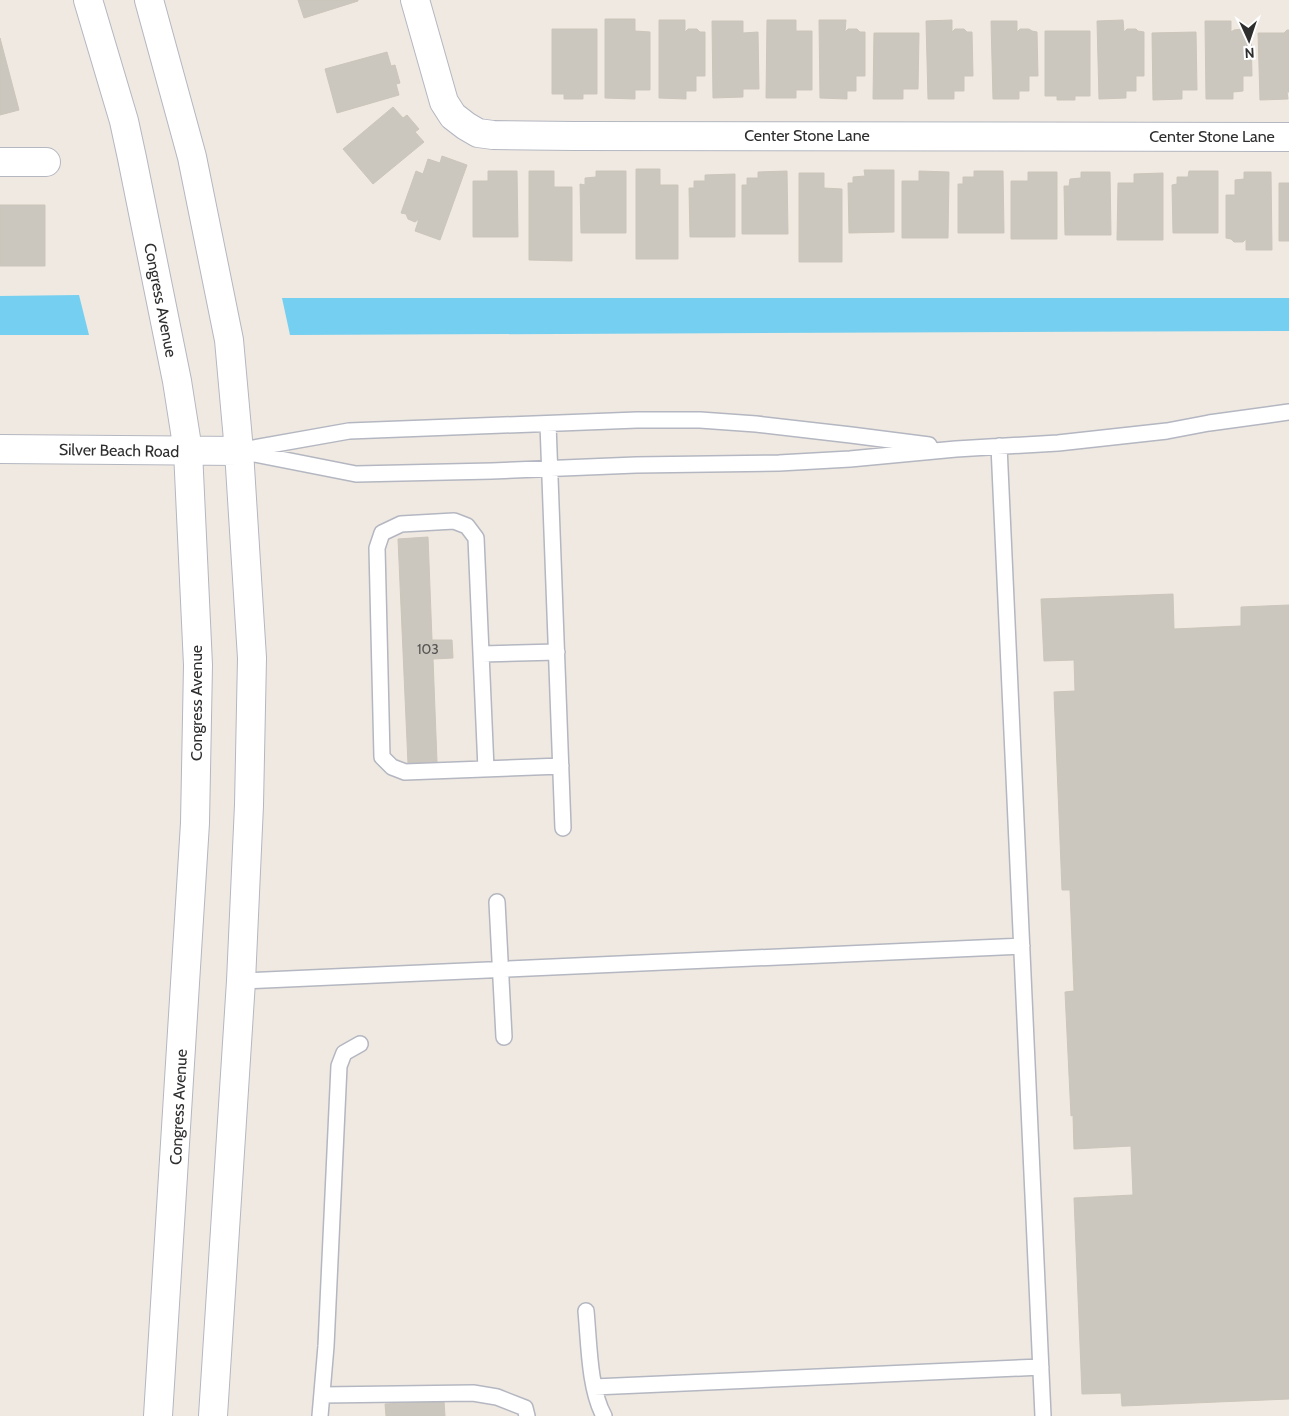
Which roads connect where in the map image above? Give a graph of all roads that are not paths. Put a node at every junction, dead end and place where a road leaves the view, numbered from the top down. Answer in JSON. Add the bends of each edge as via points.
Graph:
{"nodes":[{"id":1,"x":88,"y":0,"type":"edge"},
{"id":2,"x":149,"y":0,"type":"edge"},
{"id":3,"x":414,"y":0,"type":"edge"},
{"id":4,"x":1289,"y":137,"type":"edge"},
{"id":5,"x":0,"y":162,"type":"edge"},
{"id":6,"x":46,"y":162,"type":"dead end"},
{"id":7,"x":1289,"y":412,"type":"edge"},
{"id":8,"x":548,"y":424,"type":"junction"},
{"id":9,"x":999,"y":446,"type":"junction"},
{"id":10,"x":0,"y":448,"type":"edge"},
{"id":11,"x":956,"y":449,"type":"junction"},
{"id":12,"x":188,"y":451,"type":"junction"},
{"id":13,"x":239,"y":451,"type":"junction"},
{"id":14,"x":550,"y":469,"type":"junction"},
{"id":15,"x":557,"y":652,"type":"junction"},
{"id":16,"x":482,"y":654,"type":"junction"},
{"id":17,"x":561,"y":766,"type":"junction"},
{"id":18,"x":486,"y":769,"type":"junction"},
{"id":19,"x":563,"y":828,"type":"dead end"},
{"id":20,"x":497,"y":902,"type":"dead end"},
{"id":21,"x":1022,"y":946,"type":"junction"},
{"id":22,"x":501,"y":969,"type":"junction"},
{"id":23,"x":241,"y":981,"type":"junction"},
{"id":24,"x":504,"y":1037,"type":"dead end"},
{"id":25,"x":360,"y":1044,"type":"dead end"},
{"id":26,"x":586,"y":1311,"type":"dead end"},
{"id":27,"x":1041,"y":1367,"type":"junction"},
{"id":28,"x":594,"y":1387,"type":"junction"},
{"id":29,"x":322,"y":1395,"type":"junction"},
{"id":30,"x":526,"y":1412,"type":"edge"},
{"id":31,"x":158,"y":1416,"type":"edge"},
{"id":32,"x":212,"y":1416,"type":"edge"},
{"id":33,"x":320,"y":1416,"type":"edge"},
{"id":34,"x":604,"y":1416,"type":"edge"},
{"id":35,"x":1043,"y":1416,"type":"edge"}],
"edges":[{"from":1,"to":12,"type":"street","name":"Congress Avenue","via":[[124,121],[177,381]]},
{"from":2,"to":13,"type":"street","via":[[192,156],[229,340]]},
{"from":3,"to":4,"type":"street","name":"Center Stone Lane","via":[[444,102],[453,116],[478,133],[574,136]]},
{"from":5,"to":6,"type":"street"},
{"from":7,"to":9,"type":"lane","via":[[1113,438]]},
{"from":8,"to":11,"type":"lane","via":[[700,420]]},
{"from":8,"to":13,"type":"lane","via":[[349,431]]},
{"from":8,"to":14,"type":"lane"},
{"from":9,"to":11,"type":"lane"},
{"from":9,"to":21,"type":"lane"},
{"from":10,"to":12,"type":"street","name":"Silver Beach Road"},
{"from":11,"to":14,"type":"lane","via":[[779,463],[636,464]]},
{"from":12,"to":13,"type":"street","name":"Silver Beach Road"},
{"from":12,"to":31,"type":"street","name":"Congress Avenue","via":[[198,665],[196,823]]},
{"from":13,"to":14,"type":"lane","via":[[356,474]]},
{"from":13,"to":23,"type":"street","via":[[252,658]]},
{"from":14,"to":15,"type":"lane"},
{"from":15,"to":16,"type":"lane"},
{"from":15,"to":17,"type":"lane"},
{"from":16,"to":18,"type":"lane"},
{"from":16,"to":18,"type":"lane","via":[[476,538],[468,526],[454,521],[401,524],[382,533],[377,548],[382,758],[405,772]]},
{"from":17,"to":18,"type":"lane"},
{"from":17,"to":19,"type":"lane"},
{"from":20,"to":22,"type":"lane"},
{"from":21,"to":22,"type":"lane"},
{"from":21,"to":27,"type":"lane"},
{"from":22,"to":23,"type":"lane"},
{"from":22,"to":24,"type":"lane"},
{"from":23,"to":32,"type":"street"},
{"from":25,"to":29,"type":"lane","via":[[344,1053],[339,1066]]},
{"from":26,"to":28,"type":"lane"},
{"from":27,"to":28,"type":"lane"},
{"from":27,"to":35,"type":"lane"},
{"from":28,"to":34,"type":"lane"},
{"from":29,"to":30,"type":"lane","via":[[461,1392],[497,1397]]},
{"from":29,"to":33,"type":"lane"}]}
